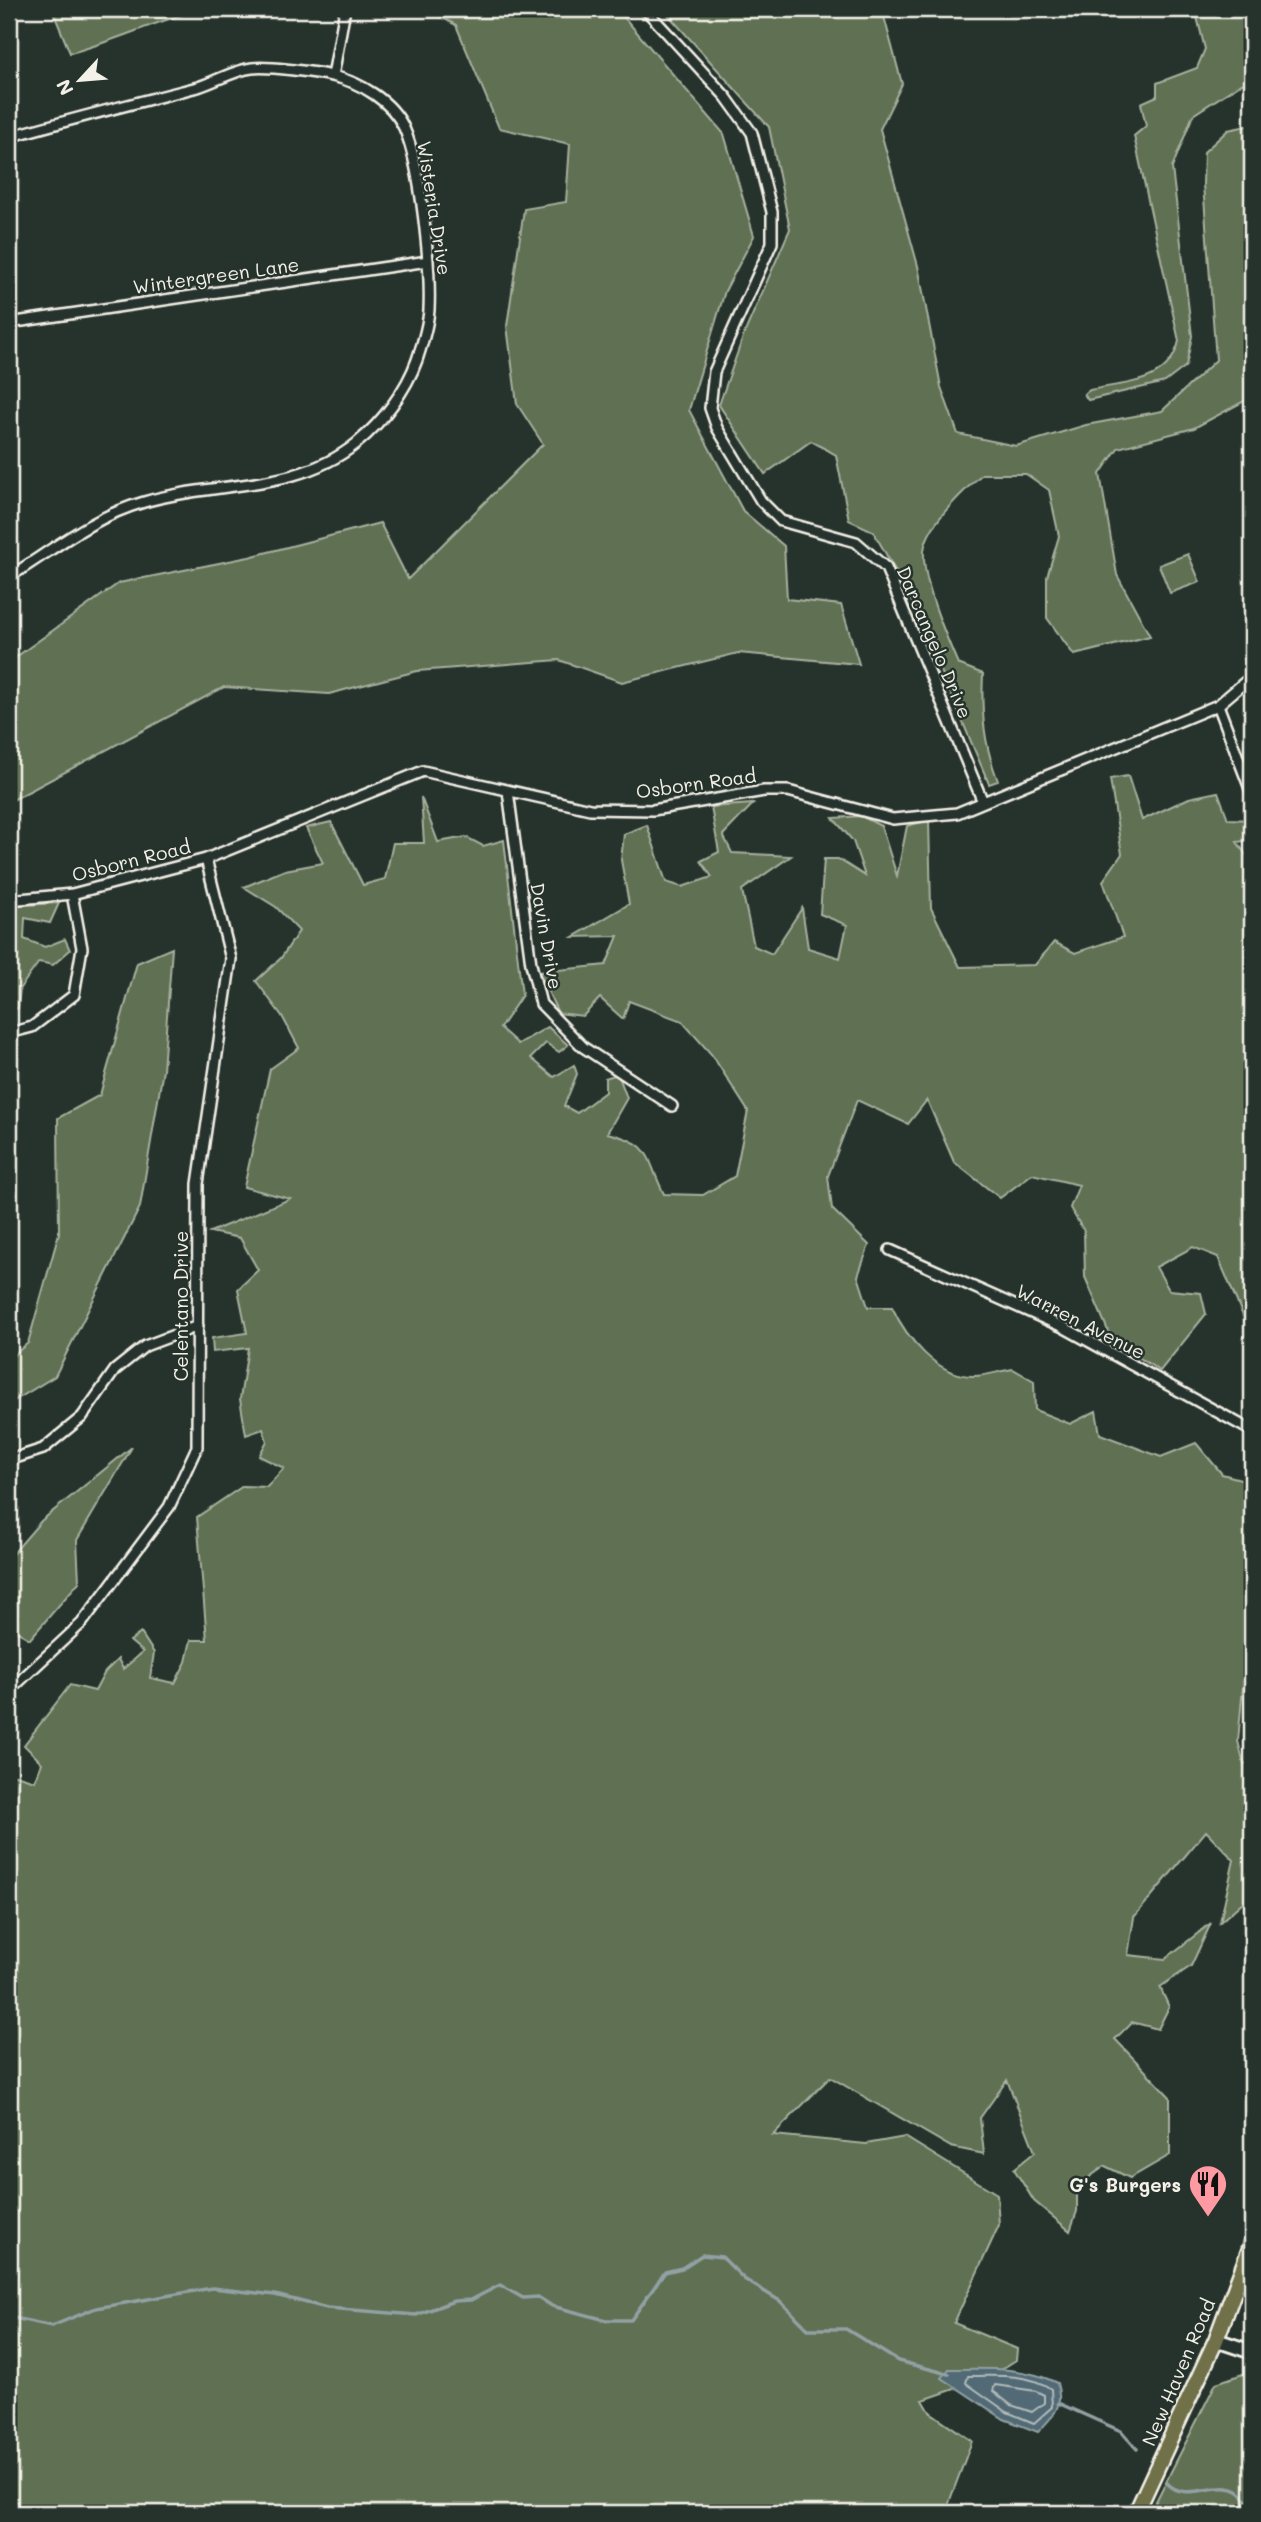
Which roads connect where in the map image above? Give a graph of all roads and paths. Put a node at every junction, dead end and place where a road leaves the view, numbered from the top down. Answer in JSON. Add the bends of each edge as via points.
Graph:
{"nodes":[{"id":1,"x":345,"y":9,"type":"edge"},
{"id":2,"x":645,"y":9,"type":"edge"},
{"id":3,"x":333,"y":76,"type":"junction"},
{"id":4,"x":9,"y":137,"type":"edge"},
{"id":5,"x":428,"y":261,"type":"junction"},
{"id":6,"x":9,"y":323,"type":"edge"},
{"id":7,"x":9,"y":577,"type":"edge"},
{"id":8,"x":1252,"y":676,"type":"edge"},
{"id":9,"x":1218,"y":705,"type":"junction"},
{"id":10,"x":508,"y":791,"type":"junction"},
{"id":11,"x":1252,"y":794,"type":"edge"},
{"id":12,"x":983,"y":802,"type":"junction"},
{"id":13,"x":206,"y":859,"type":"junction"},
{"id":14,"x":72,"y":894,"type":"junction"},
{"id":15,"x":9,"y":900,"type":"edge"},
{"id":16,"x":9,"y":1033,"type":"edge"},
{"id":17,"x":672,"y":1106,"type":"dead end"},
{"id":18,"x":890,"y":1250,"type":"dead end"},
{"id":19,"x":198,"y":1326,"type":"junction"},
{"id":20,"x":1252,"y":1430,"type":"edge"},
{"id":21,"x":9,"y":1460,"type":"edge"},
{"id":22,"x":9,"y":1691,"type":"edge"},
{"id":23,"x":1252,"y":2244,"type":"edge"},
{"id":24,"x":1216,"y":2340,"type":"junction"},
{"id":25,"x":1252,"y":2352,"type":"edge"},
{"id":26,"x":1136,"y":2513,"type":"edge"}],
"edges":[{"from":1,"to":3,"type":"street"},
{"from":2,"to":12,"type":"street","name":"Darcangelo Drive","via":[[726,97],[752,133],[772,212],[772,243],[714,372],[710,408],[717,428],[761,501],[781,521],[849,539],[886,568]]},
{"from":3,"to":4,"type":"street","name":"Wisteria Drive","via":[[252,68]]},
{"from":3,"to":5,"type":"street","name":"Wisteria Drive","via":[[366,88],[390,107],[404,128]]},
{"from":5,"to":6,"type":"street","name":"Wintergreen Lane"},
{"from":5,"to":7,"type":"street","name":"Wisteria Drive","via":[[429,313],[416,362],[398,398],[357,443],[306,471],[270,482],[141,502],[88,523]]},
{"from":8,"to":9,"type":"street","name":"Osborn Road"},
{"from":9,"to":11,"type":"street"},
{"from":9,"to":12,"type":"street","name":"Osborn Road"},
{"from":10,"to":12,"type":"street","name":"Osborn Road","via":[[590,809],[653,810],[764,790],[788,791],[893,819],[957,813]]},
{"from":10,"to":13,"type":"street","name":"Osborn Road","via":[[423,771]]},
{"from":10,"to":17,"type":"street","name":"Davin Drive","via":[[531,964],[541,1004],[583,1047]]},
{"from":13,"to":14,"type":"street","name":"Osborn Road"},
{"from":13,"to":19,"type":"street","name":"Celentano Drive","via":[[231,959],[198,1184]]},
{"from":14,"to":15,"type":"street","name":"Osborn Road"},
{"from":14,"to":16,"type":"street","via":[[82,947],[74,995],[32,1027]]},
{"from":18,"to":20,"type":"street","name":"Warren Avenue","via":[[1063,1328]]},
{"from":19,"to":21,"type":"street","via":[[145,1346],[115,1370],[82,1417],[43,1449]]},
{"from":19,"to":22,"type":"street","name":"Celentano Drive","via":[[197,1447],[169,1507],[82,1623]]},
{"from":23,"to":24,"type":"main road","name":"New Haven Road"},
{"from":24,"to":25,"type":"street"},
{"from":24,"to":26,"type":"main road","name":"New Haven Road"}]}
